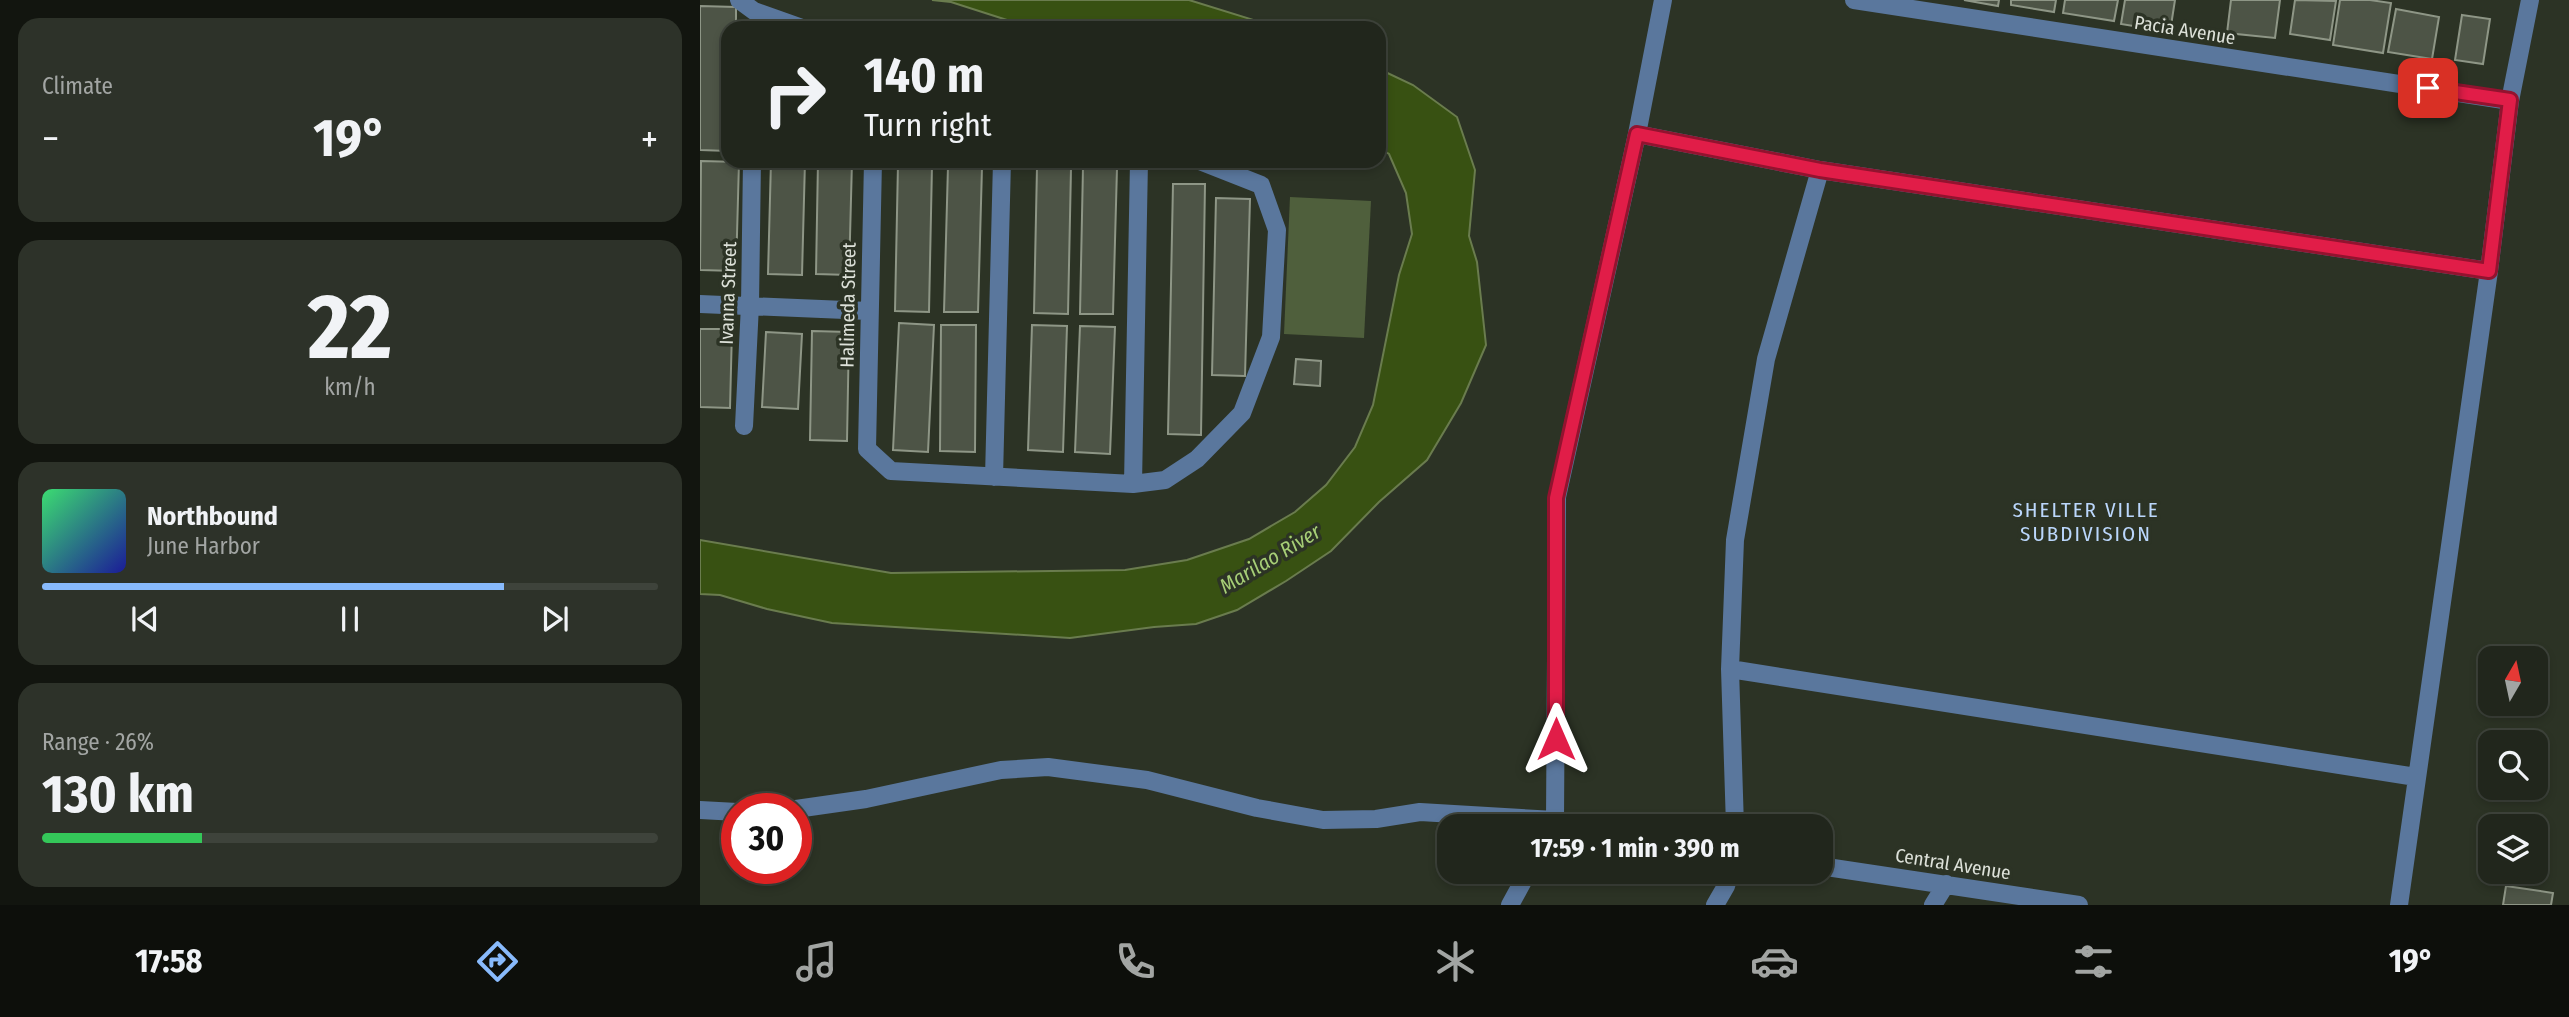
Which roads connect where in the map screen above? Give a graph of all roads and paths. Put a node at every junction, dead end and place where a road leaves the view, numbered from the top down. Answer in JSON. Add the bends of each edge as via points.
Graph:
{"nodes":[{"id":1,"x":1663,"y":0,"type":"edge"},
{"id":2,"x":1854,"y":0,"type":"edge"},
{"id":3,"x":2530,"y":0,"type":"edge"},
{"id":4,"x":749,"y":13,"type":"edge"},
{"id":5,"x":777,"y":21,"type":"edge"},
{"id":6,"x":2510,"y":100,"type":"junction"},
{"id":7,"x":1637,"y":134,"type":"junction"},
{"id":8,"x":752,"y":168,"type":"edge"},
{"id":9,"x":873,"y":168,"type":"edge"},
{"id":10,"x":1002,"y":168,"type":"edge"},
{"id":11,"x":1139,"y":168,"type":"edge"},
{"id":12,"x":1218,"y":168,"type":"edge"},
{"id":13,"x":1820,"y":170,"type":"junction"},
{"id":14,"x":2489,"y":271,"type":"junction"},
{"id":15,"x":700,"y":304,"type":"edge"},
{"id":16,"x":750,"y":305,"type":"junction"},
{"id":17,"x":869,"y":311,"type":"junction"},
{"id":18,"x":744,"y":426,"type":"dead end"},
{"id":19,"x":994,"y":477,"type":"junction"},
{"id":20,"x":1133,"y":484,"type":"junction"},
{"id":21,"x":1730,"y":669,"type":"junction"},
{"id":22,"x":2416,"y":776,"type":"junction"},
{"id":23,"x":812,"y":807,"type":"edge"},
{"id":24,"x":700,"y":810,"type":"edge"},
{"id":25,"x":721,"y":811,"type":"edge"},
{"id":26,"x":1444,"y":814,"type":"edge"},
{"id":27,"x":1554,"y":814,"type":"edge"},
{"id":28,"x":1735,"y":814,"type":"edge"},
{"id":29,"x":1833,"y":868,"type":"edge"},
{"id":30,"x":1521,"y":884,"type":"edge"},
{"id":31,"x":1727,"y":884,"type":"edge"},
{"id":32,"x":1946,"y":884,"type":"junction"},
{"id":33,"x":1510,"y":905,"type":"edge"},
{"id":34,"x":1715,"y":905,"type":"edge"},
{"id":35,"x":1933,"y":905,"type":"edge"},
{"id":36,"x":2079,"y":905,"type":"edge"},
{"id":37,"x":2399,"y":905,"type":"edge"}],
"edges":[{"from":1,"to":7,"type":"street"},
{"from":2,"to":6,"type":"street","name":"Pacia Avenue"},
{"from":3,"to":6,"type":"street"},
{"from":4,"to":5,"type":"street"},
{"from":6,"to":14,"type":"street"},
{"from":7,"to":13,"type":"street"},
{"from":7,"to":27,"type":"street","via":[[1556,498]]},
{"from":8,"to":16,"type":"street","name":"Ivanna Street"},
{"from":9,"to":17,"type":"street","name":"Halimeda Street"},
{"from":10,"to":19,"type":"street"},
{"from":11,"to":20,"type":"street"},
{"from":12,"to":20,"type":"street","via":[[1261,185],[1277,230],[1271,337],[1242,413],[1198,459],[1165,480]]},
{"from":13,"to":14,"type":"street"},
{"from":13,"to":21,"type":"street","via":[[1766,359],[1735,540]]},
{"from":14,"to":22,"type":"street"},
{"from":15,"to":16,"type":"street"},
{"from":16,"to":17,"type":"street"},
{"from":16,"to":18,"type":"street","name":"Ivanna Street"},
{"from":17,"to":19,"type":"street","name":"Halimeda Street","via":[[867,449],[891,471]]},
{"from":19,"to":20,"type":"street"},
{"from":21,"to":22,"type":"street"},
{"from":21,"to":28,"type":"street"},
{"from":22,"to":37,"type":"street"},
{"from":23,"to":26,"type":"street","via":[[1001,770],[1048,767],[1147,780],[1323,820]]},
{"from":24,"to":25,"type":"street"},
{"from":29,"to":32,"type":"street","name":"Central Avenue"},
{"from":30,"to":33,"type":"street"},
{"from":31,"to":34,"type":"street"},
{"from":32,"to":35,"type":"street"},
{"from":32,"to":36,"type":"street","name":"Central Avenue"}]}
